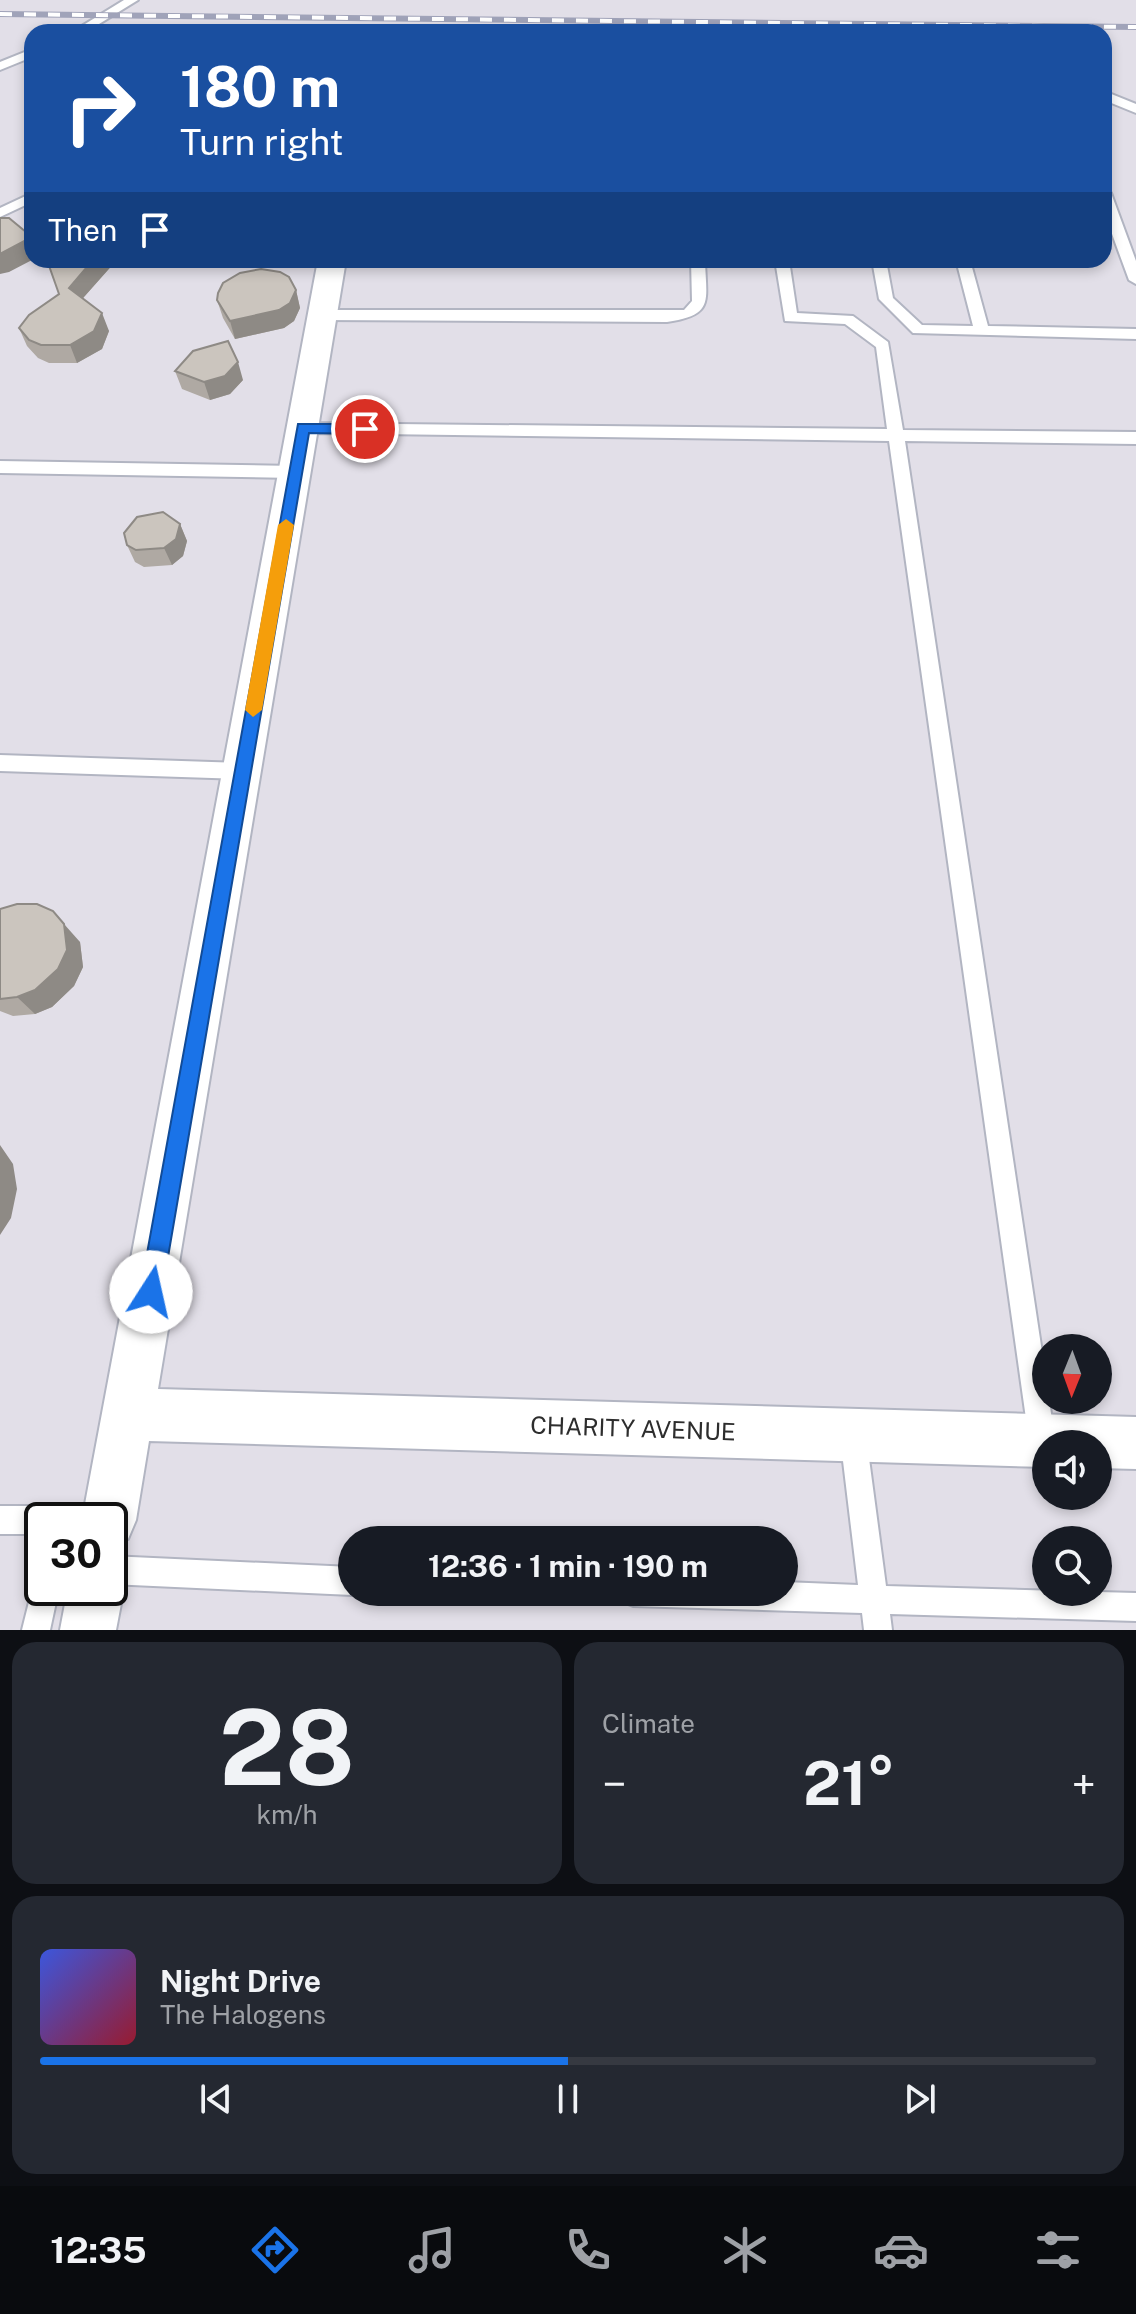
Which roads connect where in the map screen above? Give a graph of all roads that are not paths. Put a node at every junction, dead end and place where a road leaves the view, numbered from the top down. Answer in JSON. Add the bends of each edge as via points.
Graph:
{"nodes":[{"id":1,"x":132,"y":0,"type":"edge"},
{"id":2,"x":92,"y":24,"type":"edge"},
{"id":3,"x":24,"y":56,"type":"edge"},
{"id":4,"x":0,"y":66,"type":"edge"},
{"id":5,"x":1112,"y":98,"type":"edge"},
{"id":6,"x":1136,"y":109,"type":"edge"},
{"id":7,"x":24,"y":201,"type":"edge"},
{"id":8,"x":0,"y":213,"type":"edge"},
{"id":9,"x":1112,"y":215,"type":"edge"},
{"id":10,"x":331,"y":268,"type":"edge"},
{"id":11,"x":698,"y":268,"type":"edge"},
{"id":12,"x":783,"y":268,"type":"edge"},
{"id":13,"x":880,"y":268,"type":"edge"},
{"id":14,"x":965,"y":268,"type":"edge"},
{"id":15,"x":1136,"y":280,"type":"edge"},
{"id":16,"x":322,"y":315,"type":"junction"},
{"id":17,"x":982,"y":331,"type":"junction"},
{"id":18,"x":1136,"y":334,"type":"edge"},
{"id":19,"x":303,"y":428,"type":"junction"},
{"id":20,"x":896,"y":435,"type":"junction"},
{"id":21,"x":1136,"y":438,"type":"edge"},
{"id":22,"x":0,"y":467,"type":"edge"},
{"id":23,"x":295,"y":472,"type":"junction"},
{"id":24,"x":0,"y":763,"type":"edge"},
{"id":25,"x":242,"y":771,"type":"junction"},
{"id":26,"x":129,"y":1414,"type":"junction"},
{"id":27,"x":1041,"y":1430,"type":"edge"},
{"id":28,"x":853,"y":1436,"type":"junction"},
{"id":29,"x":1032,"y":1440,"type":"edge"},
{"id":30,"x":1112,"y":1442,"type":"edge"},
{"id":31,"x":1136,"y":1443,"type":"edge"},
{"id":32,"x":112,"y":1502,"type":"edge"},
{"id":33,"x":0,"y":1520,"type":"edge"},
{"id":34,"x":24,"y":1520,"type":"edge"},
{"id":35,"x":128,"y":1571,"type":"edge"},
{"id":36,"x":338,"y":1580,"type":"edge"},
{"id":37,"x":41,"y":1606,"type":"edge"},
{"id":38,"x":93,"y":1606,"type":"edge"},
{"id":39,"x":775,"y":1606,"type":"edge"},
{"id":40,"x":1136,"y":1607,"type":"edge"},
{"id":41,"x":876,"y":1616,"type":"edge"},
{"id":42,"x":36,"y":1630,"type":"edge"},
{"id":43,"x":88,"y":1630,"type":"edge"}],
"edges":[{"from":1,"to":2,"type":"lane"},
{"from":3,"to":4,"type":"lane"},
{"from":5,"to":6,"type":"lane"},
{"from":7,"to":8,"type":"lane"},
{"from":9,"to":15,"type":"lane"},
{"from":10,"to":16,"type":"street"},
{"from":11,"to":16,"type":"lane","via":[[699,301],[689,314],[667,317]]},
{"from":12,"to":20,"type":"lane","via":[[790,318],[848,319],[883,345]]},
{"from":13,"to":17,"type":"lane","via":[[886,299],[918,330]]},
{"from":14,"to":17,"type":"lane"},
{"from":16,"to":19,"type":"street"},
{"from":17,"to":18,"type":"lane"},
{"from":19,"to":20,"type":"lane"},
{"from":19,"to":23,"type":"street"},
{"from":20,"to":21,"type":"lane"},
{"from":20,"to":27,"type":"lane"},
{"from":22,"to":23,"type":"lane"},
{"from":23,"to":25,"type":"street"},
{"from":24,"to":25,"type":"lane"},
{"from":25,"to":26,"type":"street"},
{"from":26,"to":28,"type":"street","name":"CHARITY AVENUE"},
{"from":26,"to":32,"type":"street"},
{"from":28,"to":29,"type":"street","name":"CHARITY AVENUE"},
{"from":28,"to":41,"type":"lane"},
{"from":30,"to":31,"type":"street","name":"CHARITY AVENUE"},
{"from":33,"to":34,"type":"lane"},
{"from":35,"to":36,"type":"lane"},
{"from":37,"to":42,"type":"lane"},
{"from":38,"to":43,"type":"street"},
{"from":39,"to":41,"type":"lane"},
{"from":40,"to":41,"type":"lane"}]}
